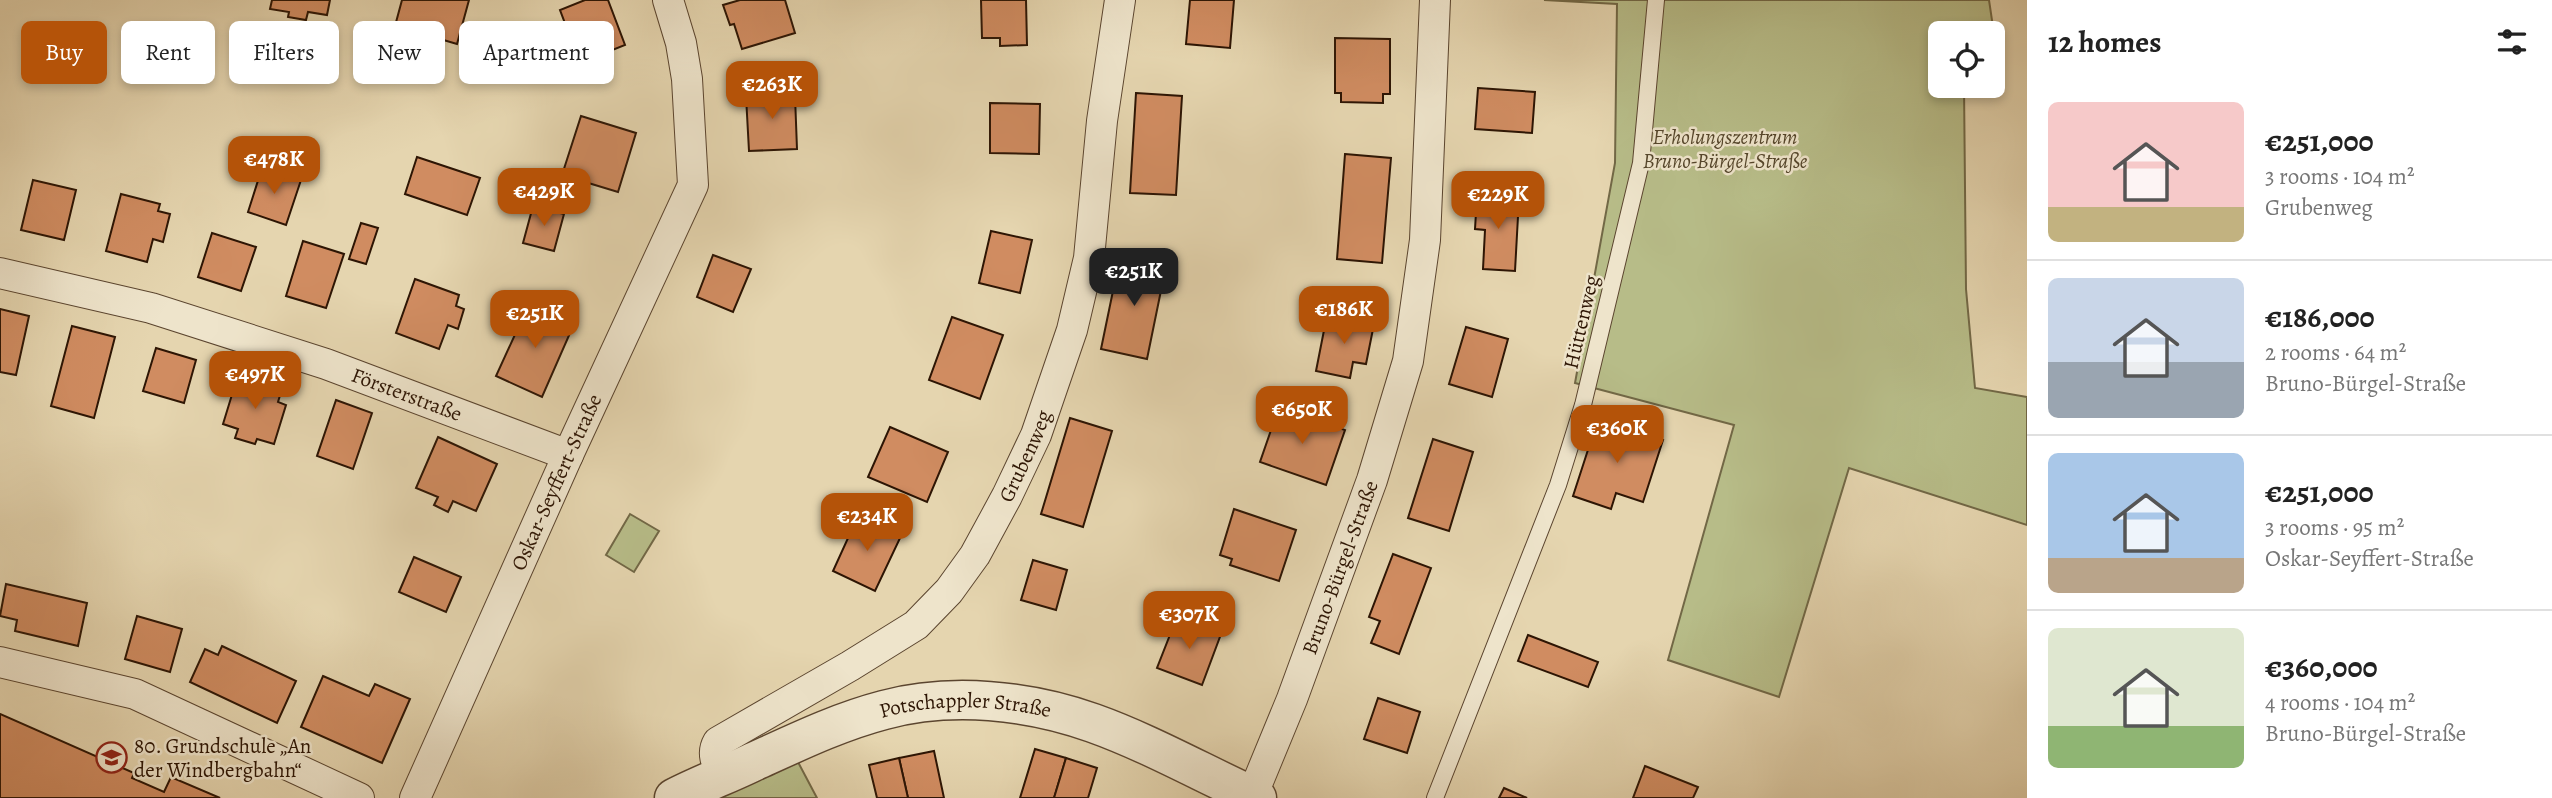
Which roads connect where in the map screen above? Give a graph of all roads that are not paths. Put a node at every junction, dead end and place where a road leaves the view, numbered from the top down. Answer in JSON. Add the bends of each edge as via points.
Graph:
{"nodes":[{"id":1,"x":668,"y":0,"type":"edge"},
{"id":2,"x":1120,"y":0,"type":"edge"},
{"id":3,"x":1435,"y":0,"type":"edge"},
{"id":4,"x":1656,"y":0,"type":"edge"},
{"id":5,"x":0,"y":273,"type":"edge"},
{"id":6,"x":568,"y":456,"type":"junction"},
{"id":7,"x":0,"y":662,"type":"edge"},
{"id":8,"x":723,"y":776,"type":"junction"},
{"id":9,"x":1254,"y":797,"type":"edge"},
{"id":10,"x":359,"y":798,"type":"edge"},
{"id":11,"x":415,"y":798,"type":"edge"},
{"id":12,"x":674,"y":798,"type":"edge"},
{"id":13,"x":1435,"y":798,"type":"edge"}],
"edges":[{"from":1,"to":6,"type":"street","name":"Oskar-Seyffert-Straße","via":[[687,79],[693,185]]},
{"from":2,"to":8,"type":"street","name":"Grubenweg","via":[[1089,258],[1054,385],[1007,496],[975,555],[916,625],[718,742],[715,759]]},
{"from":3,"to":9,"type":"street","name":"Bruno-Bürgel-Straße","via":[[1425,240],[1408,361],[1372,480]]},
{"from":4,"to":13,"type":"lane","name":"Hüttenweg","via":[[1641,163],[1583,405],[1558,485]]},
{"from":5,"to":6,"type":"street","name":"Försterstraße","via":[[151,308],[326,365]]},
{"from":6,"to":11,"type":"street","name":"Oskar-Seyffert-Straße"},
{"from":7,"to":10,"type":"street","via":[[135,694]]},
{"from":8,"to":9,"type":"street","name":"Potschappler Straße","via":[[837,725],[886,709],[979,701],[1051,711],[1093,723]]},
{"from":8,"to":12,"type":"street","name":"Potschappler Straße"}]}
